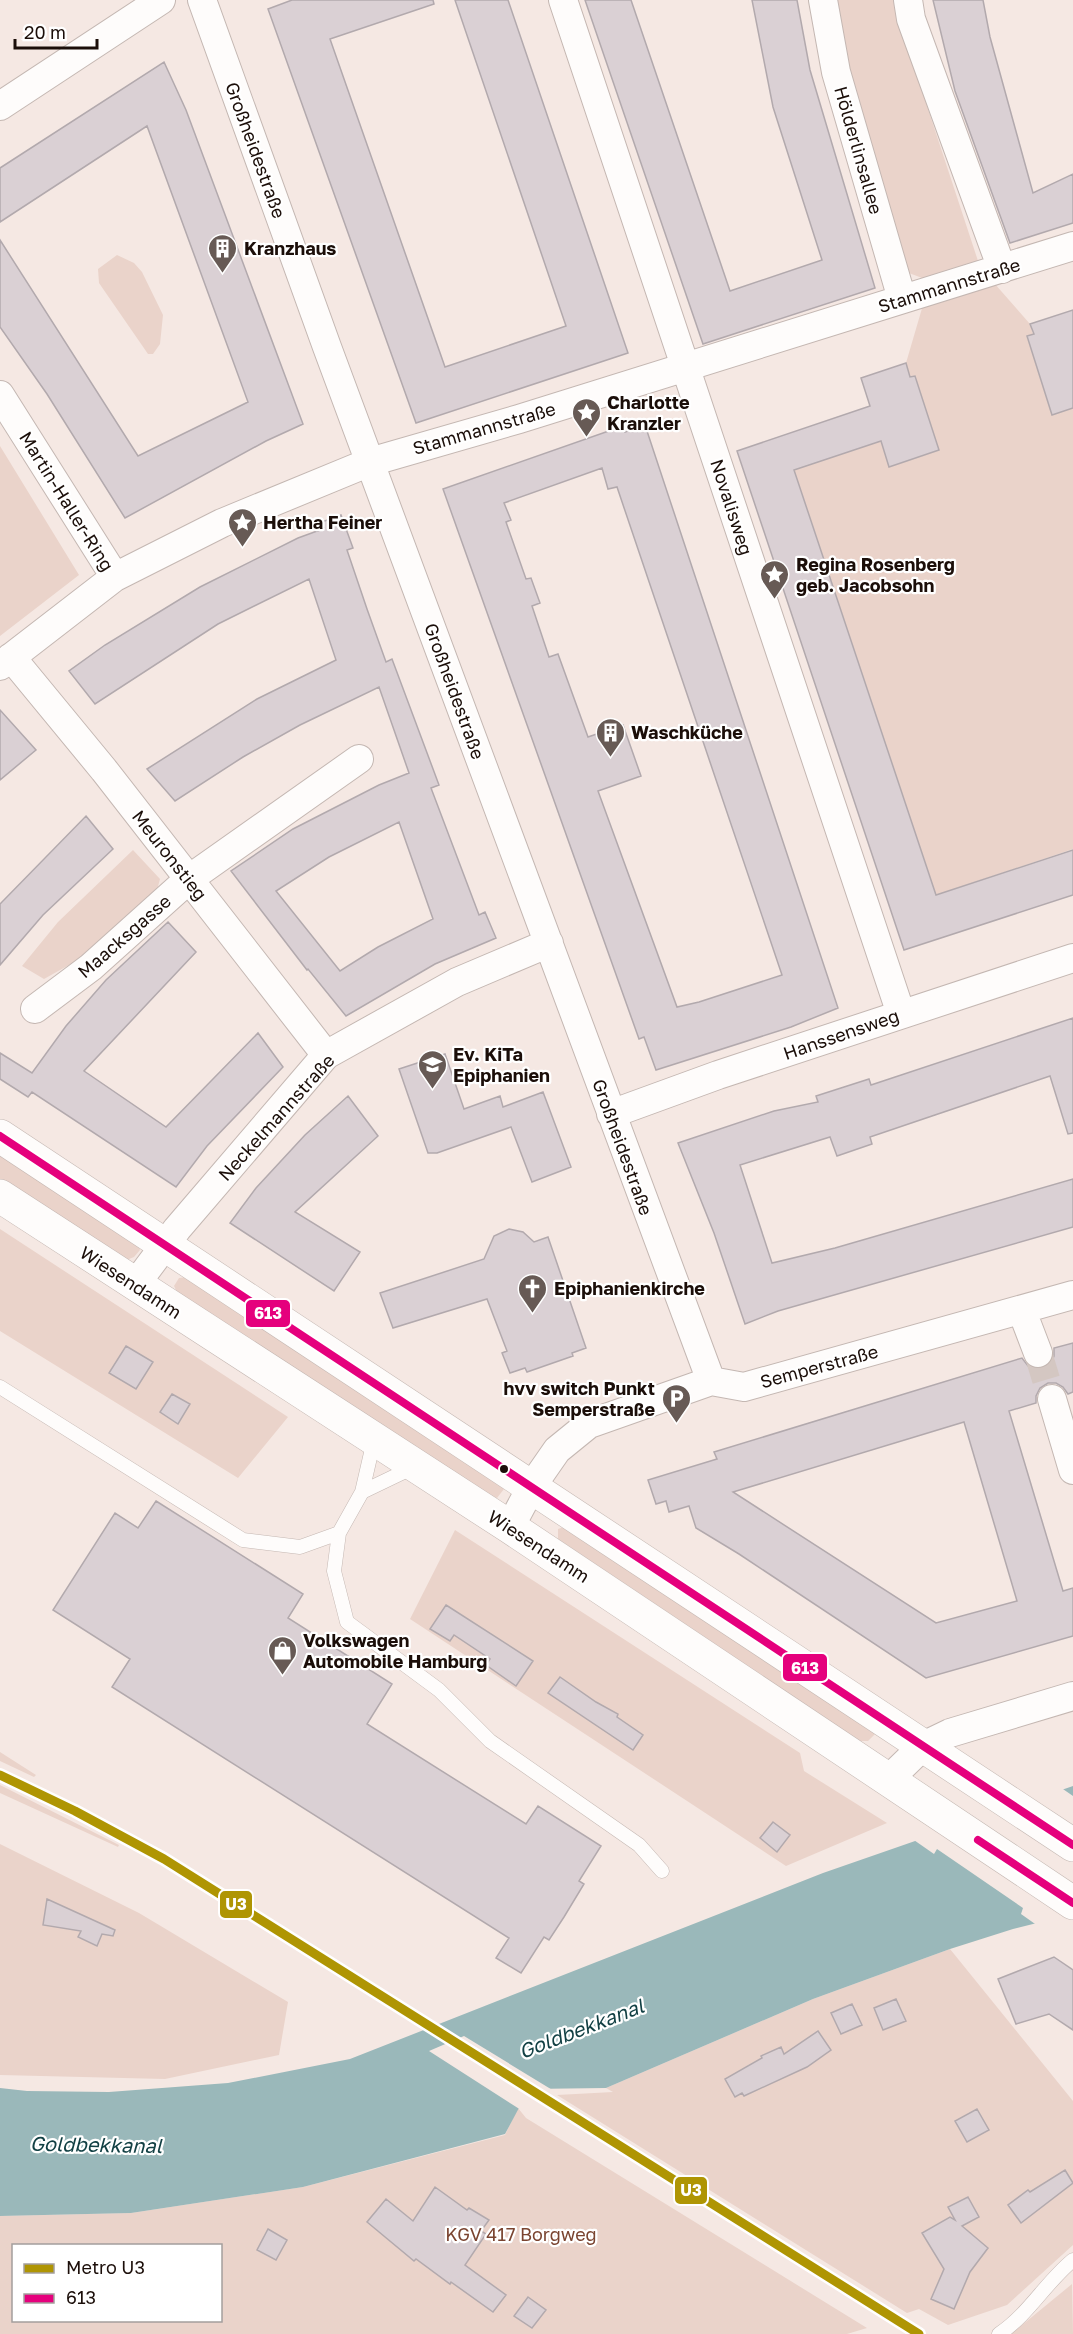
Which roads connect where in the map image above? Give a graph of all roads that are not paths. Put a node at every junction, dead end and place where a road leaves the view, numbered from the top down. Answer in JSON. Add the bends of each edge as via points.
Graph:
{"nodes":[{"id":1,"x":162,"y":0,"type":"edge"},
{"id":2,"x":201,"y":0,"type":"edge"},
{"id":3,"x":563,"y":0,"type":"edge"},
{"id":4,"x":823,"y":0,"type":"edge"},
{"id":5,"x":908,"y":0,"type":"edge"},
{"id":6,"x":0,"y":106,"type":"edge"},
{"id":7,"x":1073,"y":246,"type":"edge"},
{"id":8,"x":1002,"y":269,"type":"junction"},
{"id":9,"x":902,"y":299,"type":"junction"},
{"id":10,"x":686,"y":367,"type":"junction"},
{"id":11,"x":0,"y":395,"type":"edge"},
{"id":12,"x":370,"y":462,"type":"junction"},
{"id":13,"x":116,"y":577,"type":"junction"},
{"id":14,"x":5,"y":661,"type":"edge"},
{"id":15,"x":359,"y":759,"type":"dead end"},
{"id":16,"x":189,"y":879,"type":"junction"},
{"id":17,"x":549,"y":943,"type":"junction"},
{"id":18,"x":1073,"y":958,"type":"edge"},
{"id":19,"x":35,"y":1009,"type":"dead end"},
{"id":20,"x":901,"y":1014,"type":"junction"},
{"id":21,"x":326,"y":1055,"type":"junction"},
{"id":22,"x":611,"y":1114,"type":"junction"},
{"id":23,"x":0,"y":1136,"type":"edge"},
{"id":24,"x":0,"y":1196,"type":"edge"},
{"id":25,"x":165,"y":1246,"type":"junction"},
{"id":26,"x":135,"y":1285,"type":"junction"},
{"id":27,"x":1073,"y":1295,"type":"edge"},
{"id":28,"x":1022,"y":1311,"type":"junction"},
{"id":29,"x":1038,"y":1353,"type":"tunnel mouth"},
{"id":30,"x":711,"y":1381,"type":"junction"},
{"id":31,"x":0,"y":1386,"type":"edge"},
{"id":32,"x":1052,"y":1399,"type":"tunnel mouth"},
{"id":33,"x":374,"y":1439,"type":"junction"},
{"id":34,"x":415,"y":1466,"type":"junction"},
{"id":35,"x":1073,"y":1470,"type":"edge"},
{"id":36,"x":532,"y":1486,"type":"junction"},
{"id":37,"x":362,"y":1492,"type":"junction"},
{"id":38,"x":510,"y":1527,"type":"junction"},
{"id":39,"x":339,"y":1533,"type":"junction"},
{"id":40,"x":1073,"y":1696,"type":"edge"},
{"id":41,"x":923,"y":1746,"type":"junction"},
{"id":42,"x":889,"y":1779,"type":"junction"},
{"id":43,"x":1073,"y":1845,"type":"edge"},
{"id":44,"x":662,"y":1871,"type":"dead end"},
{"id":45,"x":1073,"y":1903,"type":"edge"},
{"id":46,"x":1073,"y":2260,"type":"edge"},
{"id":47,"x":999,"y":2334,"type":"edge"}],
"edges":[{"from":1,"to":6,"type":"street"},
{"from":2,"to":12,"type":"street","name":"Großheidestraße"},
{"from":3,"to":10,"type":"street","name":"Novalisweg"},
{"from":4,"to":9,"type":"street","name":"Hölderlinsallee","via":[[836,72]]},
{"from":5,"to":8,"type":"street","via":[[910,19]]},
{"from":7,"to":8,"type":"street","name":"Stammannstraße"},
{"from":8,"to":9,"type":"street","name":"Stammannstraße"},
{"from":9,"to":10,"type":"street","name":"Stammannstraße"},
{"from":10,"to":12,"type":"street","name":"Stammannstraße"},
{"from":10,"to":20,"type":"street","name":"Novalisweg"},
{"from":11,"to":13,"type":"street","name":"Martin-Haller-Ring"},
{"from":12,"to":13,"type":"street","name":"Stammannstraße","via":[[222,523]]},
{"from":12,"to":17,"type":"street","name":"Großheidestraße"},
{"from":13,"to":14,"type":"street","name":"Stammannstraße"},
{"from":14,"to":16,"type":"street","name":"Meuronstieg","via":[[104,770]]},
{"from":15,"to":16,"type":"street","name":"Maacksgasse"},
{"from":16,"to":19,"type":"street","name":"Maacksgasse","via":[[91,967]]},
{"from":16,"to":21,"type":"street","name":"Meuronstieg"},
{"from":17,"to":21,"type":"street","name":"Neckelmannstraße","via":[[457,982]]},
{"from":17,"to":22,"type":"street","name":"Großheidestraße"},
{"from":18,"to":20,"type":"street","name":"Hanssensweg"},
{"from":20,"to":22,"type":"street","name":"Hanssensweg"},
{"from":21,"to":25,"type":"street","name":"Neckelmannstraße"},
{"from":22,"to":30,"type":"street","name":"Großheidestraße"},
{"from":23,"to":25,"type":"street"},
{"from":24,"to":26,"type":"street","name":"Wiesendamm"},
{"from":25,"to":26,"type":"street","name":"Neckelmannstraße"},
{"from":25,"to":36,"type":"street"},
{"from":26,"to":33,"type":"street","name":"Wiesendamm"},
{"from":27,"to":28,"type":"street","name":"Semperstraße"},
{"from":28,"to":29,"type":"street"},
{"from":28,"to":30,"type":"street","name":"Semperstraße","via":[[744,1387]]},
{"from":30,"to":36,"type":"street","name":"Semperstraße","via":[[589,1424],[556,1450]]},
{"from":31,"to":39,"type":"lane","via":[[243,1540],[300,1547]]},
{"from":32,"to":35,"type":"street"},
{"from":33,"to":34,"type":"street","name":"Wiesendamm"},
{"from":33,"to":37,"type":"lane"},
{"from":34,"to":37,"type":"lane"},
{"from":34,"to":38,"type":"street","name":"Wiesendamm"},
{"from":36,"to":38,"type":"street","name":"Semperstraße"},
{"from":36,"to":41,"type":"street"},
{"from":37,"to":39,"type":"lane"},
{"from":38,"to":42,"type":"street","name":"Wiesendamm"},
{"from":39,"to":44,"type":"lane","via":[[334,1571],[347,1622],[439,1690],[490,1741],[639,1845]]},
{"from":40,"to":41,"type":"street","via":[[950,1733]]},
{"from":41,"to":42,"type":"street"},
{"from":41,"to":43,"type":"street"},
{"from":42,"to":45,"type":"street","name":"Wiesendamm"},
{"from":46,"to":47,"type":"lane"}]}
